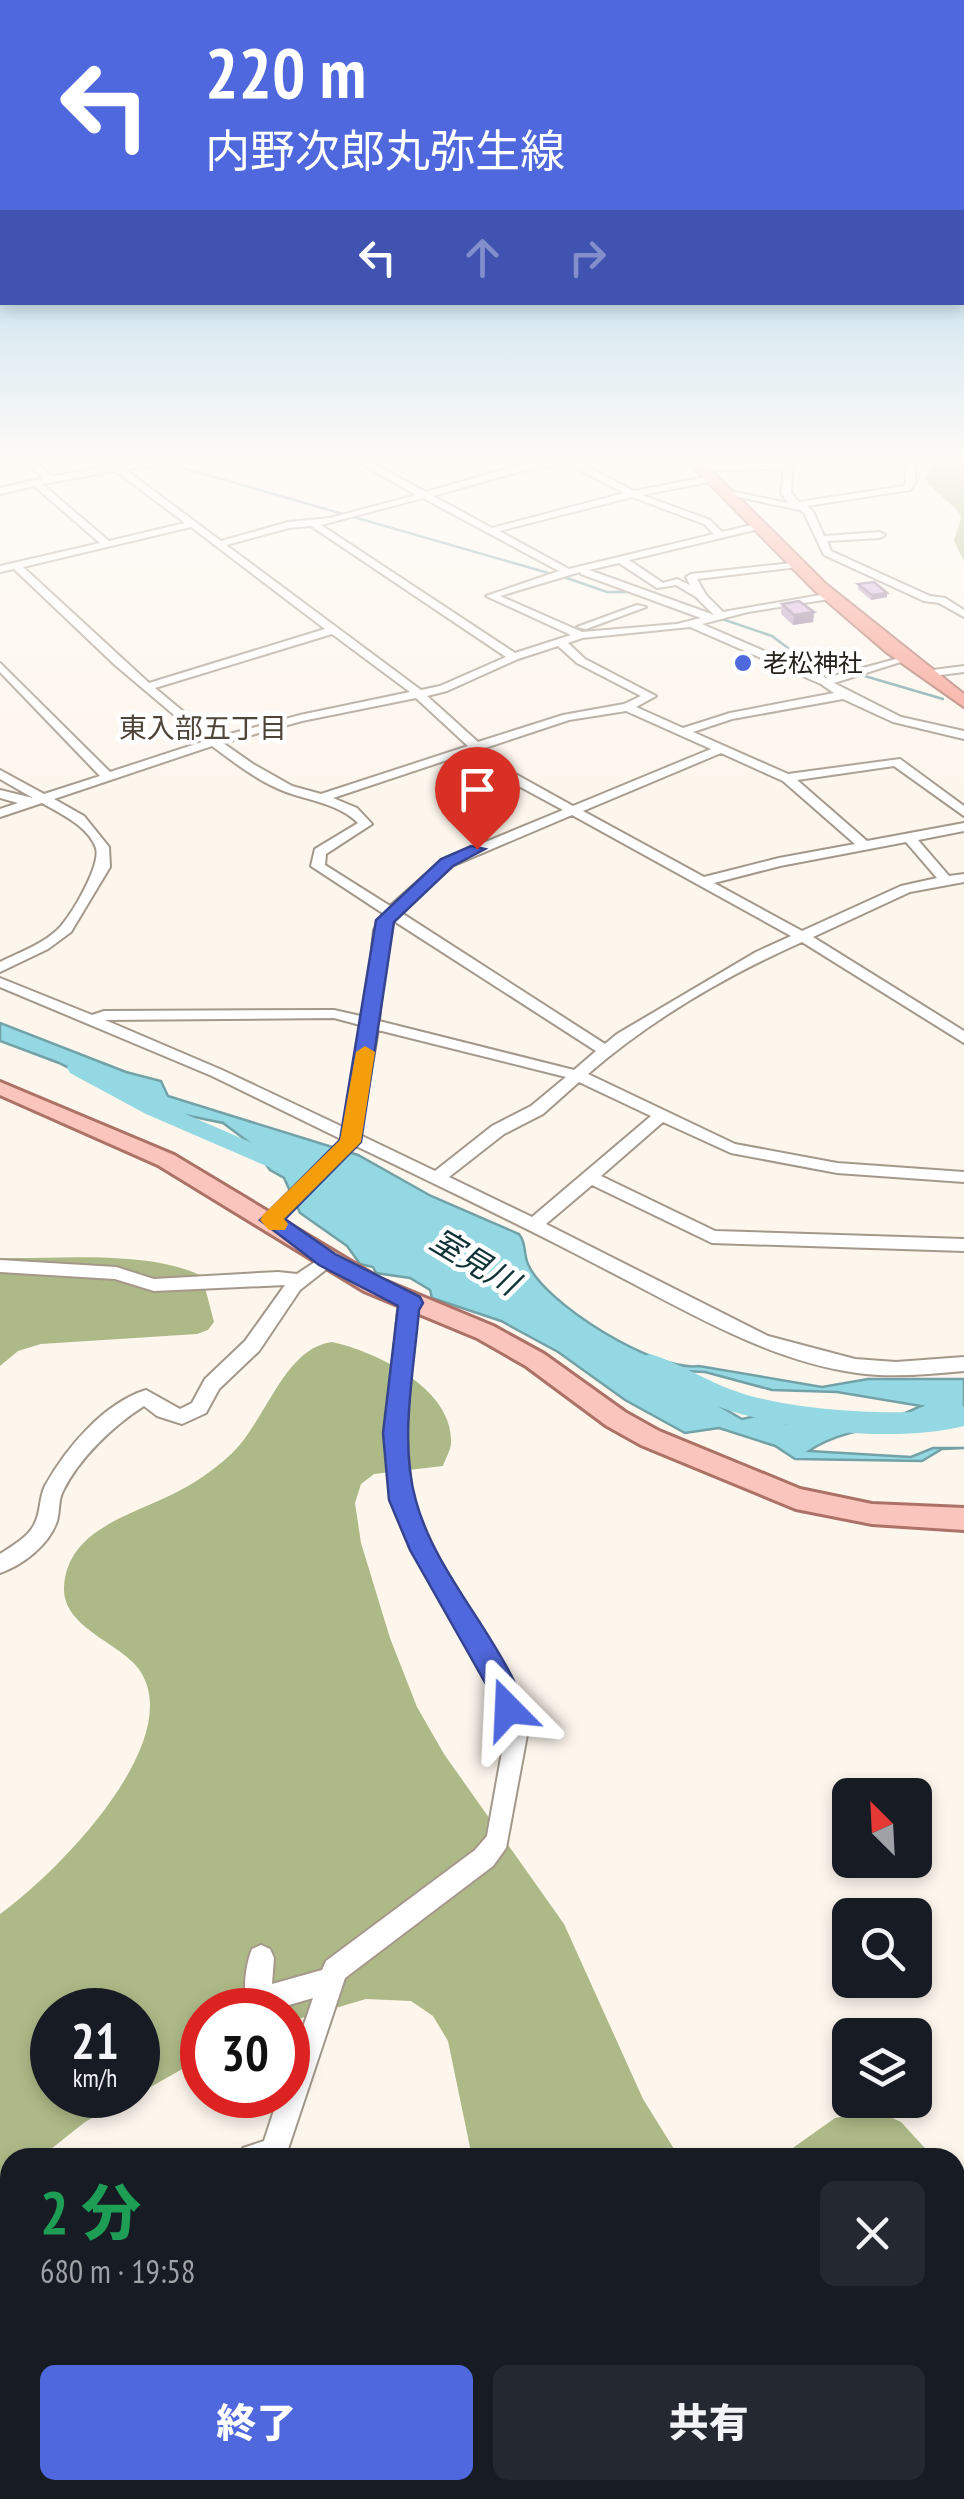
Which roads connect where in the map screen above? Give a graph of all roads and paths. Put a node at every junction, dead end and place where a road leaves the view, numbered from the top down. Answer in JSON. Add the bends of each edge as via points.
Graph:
{"nodes":[{"id":1,"x":16,"y":574,"type":"edge"},
{"id":2,"x":258,"y":574,"type":"edge"},
{"id":3,"x":389,"y":574,"type":"edge"},
{"id":4,"x":564,"y":574,"type":"edge"},
{"id":5,"x":568,"y":574,"type":"edge"},
{"id":6,"x":642,"y":574,"type":"edge"},
{"id":7,"x":715,"y":574,"type":"edge"},
{"id":8,"x":808,"y":574,"type":"edge"},
{"id":9,"x":872,"y":574,"type":"edge"},
{"id":10,"x":701,"y":596,"type":"junction"},
{"id":11,"x":832,"y":596,"type":"junction"},
{"id":12,"x":964,"y":614,"type":"edge"},
{"id":13,"x":716,"y":617,"type":"junction"},
{"id":14,"x":692,"y":624,"type":"junction"},
{"id":15,"x":660,"y":629,"type":"junction"},
{"id":16,"x":333,"y":630,"type":"junction"},
{"id":17,"x":576,"y":632,"type":"junction"},
{"id":18,"x":559,"y":640,"type":"junction"},
{"id":19,"x":514,"y":657,"type":"junction"},
{"id":20,"x":904,"y":658,"type":"junction"},
{"id":21,"x":1,"y":669,"type":"edge"},
{"id":22,"x":964,"y":669,"type":"edge"},
{"id":23,"x":925,"y":674,"type":"junction"},
{"id":24,"x":825,"y":682,"type":"junction"},
{"id":25,"x":148,"y":687,"type":"junction"},
{"id":26,"x":419,"y":694,"type":"junction"},
{"id":27,"x":844,"y":695,"type":"junction"},
{"id":28,"x":964,"y":702,"type":"edge"},
{"id":29,"x":627,"y":706,"type":"junction"},
{"id":30,"x":685,"y":730,"type":"junction"},
{"id":31,"x":964,"y":736,"type":"edge"},
{"id":32,"x":213,"y":742,"type":"junction"},
{"id":33,"x":474,"y":748,"type":"junction"},
{"id":34,"x":723,"y":748,"type":"junction"},
{"id":35,"x":0,"y":765,"type":"edge"},
{"id":36,"x":0,"y":774,"type":"edge"},
{"id":37,"x":106,"y":775,"type":"junction"},
{"id":38,"x":787,"y":778,"type":"junction"},
{"id":39,"x":0,"y":794,"type":"edge"},
{"id":40,"x":42,"y":797,"type":"junction"},
{"id":41,"x":321,"y":798,"type":"junction"},
{"id":42,"x":570,"y":810,"type":"junction"},
{"id":43,"x":964,"y":812,"type":"edge"},
{"id":44,"x":0,"y":813,"type":"edge"},
{"id":45,"x":964,"y":827,"type":"edge"},
{"id":46,"x":910,"y":838,"type":"junction"},
{"id":47,"x":864,"y":846,"type":"junction"},
{"id":48,"x":964,"y":878,"type":"edge"},
{"id":49,"x":946,"y":880,"type":"junction"},
{"id":50,"x":702,"y":882,"type":"junction"},
{"id":51,"x":392,"y":912,"type":"junction"},
{"id":52,"x":803,"y":937,"type":"junction"},
{"id":53,"x":0,"y":968,"type":"edge"},
{"id":54,"x":0,"y":982,"type":"edge"},
{"id":55,"x":94,"y":1020,"type":"junction"},
{"id":56,"x":372,"y":1021,"type":"junction"},
{"id":57,"x":964,"y":1038,"type":"edge"},
{"id":58,"x":604,"y":1050,"type":"junction"},
{"id":59,"x":578,"y":1076,"type":"junction"},
{"id":60,"x":0,"y":1088,"type":"edge"},
{"id":61,"x":662,"y":1115,"type":"junction"},
{"id":62,"x":351,"y":1139,"type":"junction"},
{"id":63,"x":964,"y":1176,"type":"edge"},
{"id":64,"x":590,"y":1177,"type":"junction"},
{"id":65,"x":435,"y":1180,"type":"junction"},
{"id":66,"x":273,"y":1217,"type":"junction"},
{"id":67,"x":534,"y":1225,"type":"junction"},
{"id":68,"x":964,"y":1245,"type":"edge"},
{"id":69,"x":327,"y":1260,"type":"junction"},
{"id":70,"x":0,"y":1266,"type":"edge"},
{"id":71,"x":300,"y":1281,"type":"junction"},
{"id":72,"x":412,"y":1303,"type":"junction"},
{"id":73,"x":964,"y":1364,"type":"edge"},
{"id":74,"x":964,"y":1519,"type":"edge"},
{"id":75,"x":0,"y":1564,"type":"edge"},
{"id":76,"x":261,"y":1958,"type":"dead end"},
{"id":77,"x":332,"y":1980,"type":"junction"},
{"id":78,"x":269,"y":2148,"type":"edge"}],
"edges":[{"from":1,"to":25,"type":"street"},
{"from":2,"to":16,"type":"street"},
{"from":3,"to":19,"type":"street"},
{"from":4,"to":17,"type":"street","via":[[491,596]]},
{"from":5,"to":13,"type":"street"},
{"from":6,"to":10,"type":"street"},
{"from":7,"to":10,"type":"street","via":[[691,577]]},
{"from":8,"to":11,"type":"highway"},
{"from":9,"to":12,"type":"street"},
{"from":10,"to":13,"type":"street"},
{"from":11,"to":13,"type":"street"},
{"from":11,"to":20,"type":"highway"},
{"from":13,"to":14,"type":"street"},
{"from":14,"to":15,"type":"street"},
{"from":14,"to":24,"type":"street"},
{"from":15,"to":17,"type":"street"},
{"from":15,"to":17,"type":"street","via":[[635,609]]},
{"from":16,"to":25,"type":"street"},
{"from":16,"to":26,"type":"street"},
{"from":17,"to":18,"type":"street"},
{"from":18,"to":19,"type":"street"},
{"from":18,"to":29,"type":"street","via":[[582,661],[650,696]]},
{"from":19,"to":26,"type":"street","via":[[467,682]]},
{"from":20,"to":23,"type":"highway"},
{"from":20,"to":24,"type":"street"},
{"from":21,"to":37,"type":"street"},
{"from":22,"to":23,"type":"street"},
{"from":23,"to":28,"type":"highway"},
{"from":24,"to":27,"type":"street"},
{"from":25,"to":32,"type":"street"},
{"from":26,"to":32,"type":"street"},
{"from":26,"to":33,"type":"street"},
{"from":27,"to":30,"type":"street"},
{"from":27,"to":31,"type":"street","via":[[897,720]]},
{"from":29,"to":30,"type":"street"},
{"from":29,"to":33,"type":"street","via":[[566,717]]},
{"from":30,"to":34,"type":"street"},
{"from":32,"to":37,"type":"street"},
{"from":32,"to":41,"type":"street","via":[[302,796]]},
{"from":33,"to":41,"type":"street"},
{"from":33,"to":42,"type":"street"},
{"from":34,"to":38,"type":"street"},
{"from":34,"to":42,"type":"street"},
{"from":35,"to":40,"type":"street"},
{"from":36,"to":40,"type":"street"},
{"from":37,"to":40,"type":"street"},
{"from":38,"to":43,"type":"street","via":[[896,762]]},
{"from":38,"to":47,"type":"street"},
{"from":39,"to":40,"type":"street"},
{"from":40,"to":44,"type":"street"},
{"from":40,"to":53,"type":"street","via":[[79,818],[102,847],[103,866],[66,929]]},
{"from":41,"to":51,"type":"street","via":[[366,824],[320,852],[318,866]]},
{"from":42,"to":50,"type":"street"},
{"from":42,"to":51,"type":"street","via":[[447,863]]},
{"from":45,"to":46,"type":"street"},
{"from":46,"to":47,"type":"street"},
{"from":46,"to":49,"type":"street"},
{"from":47,"to":50,"type":"street"},
{"from":48,"to":49,"type":"street"},
{"from":49,"to":52,"type":"street","via":[[906,889]]},
{"from":50,"to":52,"type":"street"},
{"from":51,"to":56,"type":"street","via":[[381,930]]},
{"from":51,"to":58,"type":"street"},
{"from":52,"to":57,"type":"street"},
{"from":52,"to":58,"type":"street"},
{"from":54,"to":55,"type":"street"},
{"from":55,"to":56,"type":"street","via":[[334,1014]]},
{"from":55,"to":62,"type":"street"},
{"from":56,"to":59,"type":"street"},
{"from":56,"to":62,"type":"street"},
{"from":58,"to":59,"type":"street"},
{"from":59,"to":61,"type":"street"},
{"from":59,"to":65,"type":"street"},
{"from":60,"to":66,"type":"main road","via":[[166,1160]]},
{"from":61,"to":63,"type":"street","via":[[713,1142],[770,1157]]},
{"from":61,"to":64,"type":"street"},
{"from":62,"to":65,"type":"street"},
{"from":62,"to":66,"type":"street"},
{"from":64,"to":67,"type":"street"},
{"from":64,"to":68,"type":"street","via":[[712,1237]]},
{"from":65,"to":67,"type":"street"},
{"from":66,"to":69,"type":"main road"},
{"from":67,"to":73,"type":"street","via":[[762,1341],[855,1366]]},
{"from":69,"to":71,"type":"street"},
{"from":69,"to":72,"type":"main road"},
{"from":70,"to":71,"type":"street","via":[[82,1269],[154,1285]]},
{"from":71,"to":75,"type":"street","via":[[190,1415],[164,1411],[146,1397],[119,1414],[63,1472],[35,1540]]},
{"from":72,"to":74,"type":"main road","via":[[536,1360],[650,1438],[796,1499],[872,1514]]},
{"from":72,"to":77,"type":"street","via":[[396,1433],[402,1500],[500,1683],[516,1735],[498,1840],[452,1884],[335,1970]]},
{"from":76,"to":77,"type":"street","via":[[258,2001]]},
{"from":77,"to":78,"type":"street"}]}
